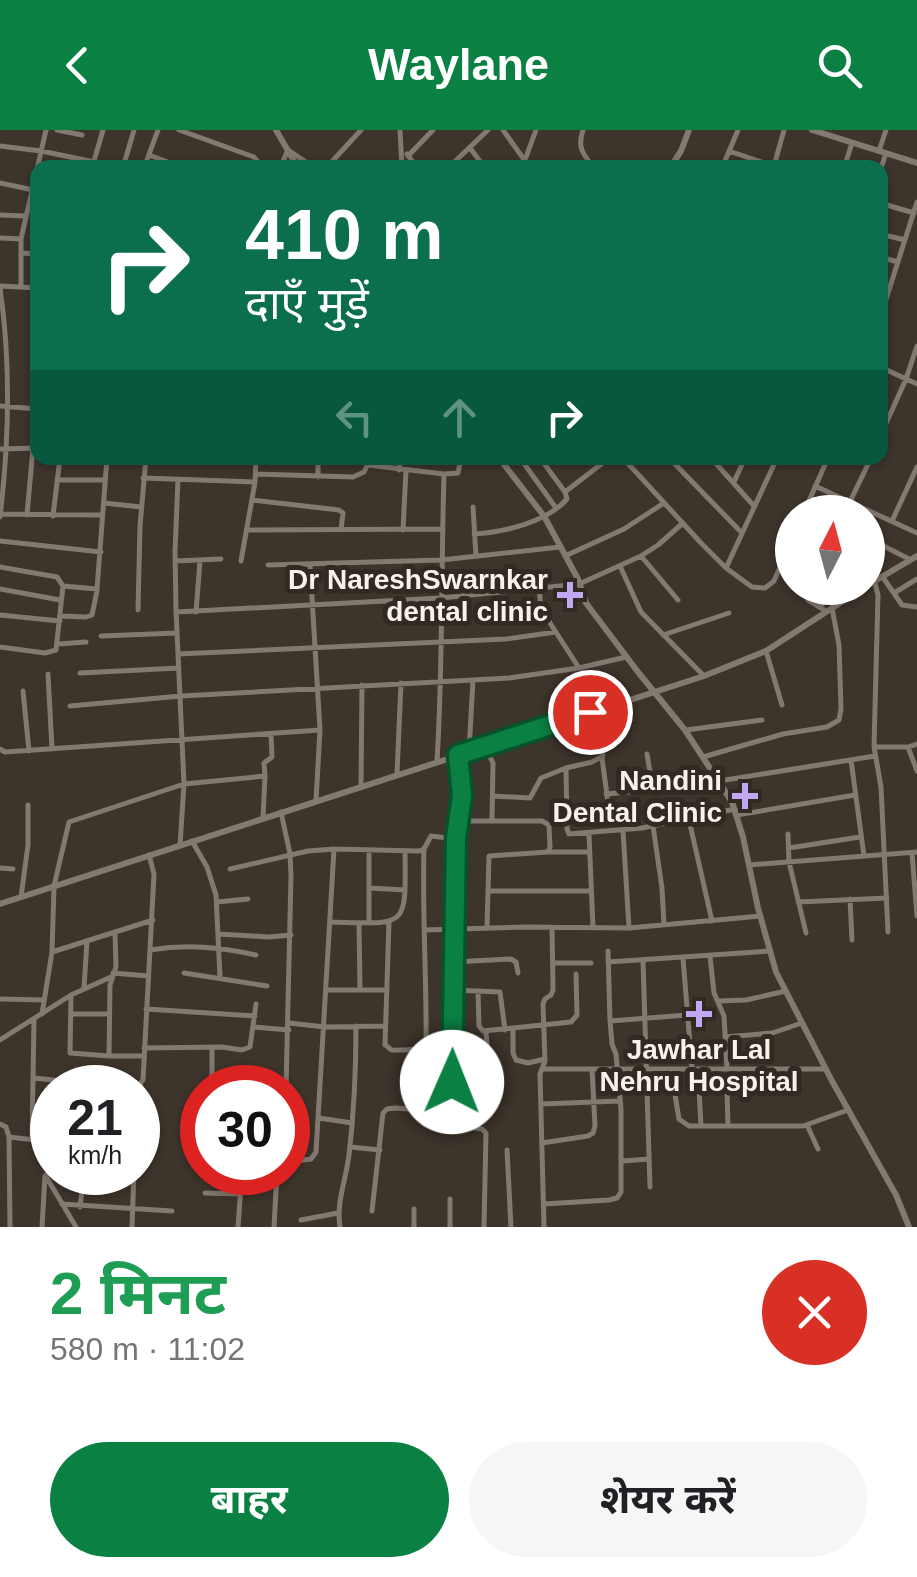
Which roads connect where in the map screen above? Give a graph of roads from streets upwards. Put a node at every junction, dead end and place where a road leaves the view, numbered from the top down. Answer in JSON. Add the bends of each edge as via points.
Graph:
{"nodes":[{"id":1,"x":46,"y":130,"type":"edge"},
{"id":2,"x":57,"y":130,"type":"edge"},
{"id":3,"x":103,"y":130,"type":"edge"},
{"id":4,"x":134,"y":130,"type":"edge"},
{"id":5,"x":158,"y":130,"type":"edge"},
{"id":6,"x":180,"y":130,"type":"edge"},
{"id":7,"x":276,"y":130,"type":"edge"},
{"id":8,"x":361,"y":130,"type":"edge"},
{"id":9,"x":400,"y":130,"type":"edge"},
{"id":10,"x":416,"y":130,"type":"edge"},
{"id":11,"x":433,"y":130,"type":"edge"},
{"id":12,"x":488,"y":130,"type":"edge"},
{"id":13,"x":503,"y":130,"type":"edge"},
{"id":14,"x":536,"y":130,"type":"edge"},
{"id":15,"x":583,"y":130,"type":"edge"},
{"id":16,"x":689,"y":130,"type":"edge"},
{"id":17,"x":738,"y":130,"type":"edge"},
{"id":18,"x":784,"y":130,"type":"edge"},
{"id":19,"x":812,"y":130,"type":"edge"},
{"id":20,"x":886,"y":130,"type":"edge"},
{"id":21,"x":841,"y":134,"type":"edge"},
{"id":22,"x":82,"y":135,"type":"dead end"},
{"id":23,"x":424,"y":139,"type":"junction"},
{"id":24,"x":852,"y":143,"type":"junction"},
{"id":25,"x":0,"y":146,"type":"edge"},
{"id":26,"x":402,"y":148,"type":"junction"},
{"id":27,"x":470,"y":148,"type":"junction"},
{"id":28,"x":288,"y":150,"type":"junction"},
{"id":29,"x":41,"y":151,"type":"junction"},
{"id":30,"x":729,"y":152,"type":"junction"},
{"id":31,"x":882,"y":152,"type":"junction"},
{"id":32,"x":148,"y":155,"type":"junction"},
{"id":33,"x":408,"y":156,"type":"junction"},
{"id":34,"x":39,"y":160,"type":"edge"},
{"id":35,"x":74,"y":160,"type":"edge"},
{"id":36,"x":94,"y":160,"type":"edge"},
{"id":37,"x":123,"y":160,"type":"edge"},
{"id":38,"x":146,"y":160,"type":"edge"},
{"id":39,"x":162,"y":160,"type":"edge"},
{"id":40,"x":256,"y":160,"type":"edge"},
{"id":41,"x":284,"y":160,"type":"edge"},
{"id":42,"x":294,"y":160,"type":"edge"},
{"id":43,"x":304,"y":160,"type":"edge"},
{"id":44,"x":334,"y":160,"type":"edge"},
{"id":45,"x":402,"y":160,"type":"edge"},
{"id":46,"x":411,"y":160,"type":"edge"},
{"id":47,"x":457,"y":160,"type":"edge"},
{"id":48,"x":479,"y":160,"type":"edge"},
{"id":49,"x":525,"y":160,"type":"joint"},
{"id":50,"x":588,"y":160,"type":"edge"},
{"id":51,"x":675,"y":160,"type":"edge"},
{"id":52,"x":726,"y":160,"type":"edge"},
{"id":53,"x":754,"y":160,"type":"edge"},
{"id":54,"x":778,"y":160,"type":"edge"},
{"id":55,"x":847,"y":160,"type":"edge"},
{"id":56,"x":881,"y":160,"type":"edge"},
{"id":57,"x":917,"y":163,"type":"edge"},
{"id":58,"x":0,"y":183,"type":"edge"},
{"id":59,"x":30,"y":189,"type":"edge"},
{"id":60,"x":917,"y":202,"type":"edge"},
{"id":61,"x":30,"y":203,"type":"edge"},
{"id":62,"x":888,"y":206,"type":"edge"},
{"id":63,"x":914,"y":213,"type":"junction"},
{"id":64,"x":0,"y":215,"type":"edge"},
{"id":65,"x":26,"y":216,"type":"junction"},
{"id":66,"x":888,"y":236,"type":"edge"},
{"id":67,"x":0,"y":238,"type":"edge"},
{"id":68,"x":22,"y":240,"type":"junction"},
{"id":69,"x":905,"y":240,"type":"junction"},
{"id":70,"x":21,"y":253,"type":"junction"},
{"id":71,"x":30,"y":254,"type":"edge"},
{"id":72,"x":888,"y":259,"type":"edge"},
{"id":73,"x":898,"y":262,"type":"junction"},
{"id":74,"x":0,"y":287,"type":"edge"},
{"id":75,"x":21,"y":287,"type":"junction"},
{"id":76,"x":30,"y":288,"type":"edge"},
{"id":77,"x":888,"y":293,"type":"edge"},
{"id":78,"x":917,"y":346,"type":"edge"},
{"id":79,"x":888,"y":371,"type":"edge"},
{"id":80,"x":906,"y":379,"type":"junction"},
{"id":81,"x":917,"y":384,"type":"edge"},
{"id":82,"x":3,"y":407,"type":"edge"},
{"id":83,"x":30,"y":409,"type":"edge"},
{"id":84,"x":888,"y":419,"type":"edge"},
{"id":85,"x":30,"y":448,"type":"edge"},
{"id":86,"x":3,"y":449,"type":"edge"},
{"id":87,"x":33,"y":465,"type":"edge"},
{"id":88,"x":59,"y":465,"type":"edge"},
{"id":89,"x":106,"y":465,"type":"edge"},
{"id":90,"x":145,"y":465,"type":"edge"},
{"id":91,"x":256,"y":465,"type":"edge"},
{"id":92,"x":318,"y":465,"type":"edge"},
{"id":93,"x":366,"y":465,"type":"edge"},
{"id":94,"x":374,"y":465,"type":"edge"},
{"id":95,"x":402,"y":465,"type":"edge"},
{"id":96,"x":460,"y":465,"type":"edge"},
{"id":97,"x":504,"y":465,"type":"edge"},
{"id":98,"x":525,"y":465,"type":"edge"},
{"id":99,"x":545,"y":465,"type":"edge"},
{"id":100,"x":600,"y":465,"type":"edge"},
{"id":101,"x":631,"y":465,"type":"edge"},
{"id":102,"x":676,"y":465,"type":"edge"},
{"id":103,"x":717,"y":465,"type":"edge"},
{"id":104,"x":741,"y":465,"type":"edge"},
{"id":105,"x":774,"y":465,"type":"edge"},
{"id":106,"x":825,"y":465,"type":"edge"},
{"id":107,"x":867,"y":465,"type":"edge"},
{"id":108,"x":917,"y":466,"type":"edge"},
{"id":109,"x":403,"y":470,"type":"junction"},
{"id":110,"x":444,"y":474,"type":"junction"},
{"id":111,"x":318,"y":477,"type":"junction"},
{"id":112,"x":143,"y":478,"type":"junction"},
{"id":113,"x":256,"y":478,"type":"junction"},
{"id":114,"x":178,"y":479,"type":"junction"},
{"id":115,"x":57,"y":480,"type":"junction"},
{"id":116,"x":105,"y":480,"type":"junction"},
{"id":117,"x":734,"y":483,"type":"junction"},
{"id":118,"x":816,"y":486,"type":"junction"},
{"id":119,"x":565,"y":492,"type":"junction"},
{"id":120,"x":812,"y":495,"type":"edge"},
{"id":121,"x":835,"y":495,"type":"edge"},
{"id":122,"x":853,"y":495,"type":"edge"},
{"id":123,"x":252,"y":500,"type":"junction"},
{"id":124,"x":103,"y":503,"type":"junction"},
{"id":125,"x":664,"y":503,"type":"junction"},
{"id":126,"x":473,"y":506,"type":"dead end"},
{"id":127,"x":754,"y":506,"type":"junction"},
{"id":128,"x":141,"y":507,"type":"junction"},
{"id":129,"x":556,"y":508,"type":"junction"},
{"id":130,"x":102,"y":514,"type":"junction"},
{"id":131,"x":0,"y":515,"type":"edge"},
{"id":132,"x":27,"y":515,"type":"junction"},
{"id":133,"x":53,"y":516,"type":"junction"},
{"id":134,"x":544,"y":516,"type":"junction"},
{"id":135,"x":885,"y":518,"type":"edge"},
{"id":136,"x":892,"y":521,"type":"junction"},
{"id":137,"x":683,"y":523,"type":"junction"},
{"id":138,"x":442,"y":529,"type":"junction"},
{"id":139,"x":248,"y":530,"type":"junction"},
{"id":140,"x":343,"y":530,"type":"junction"},
{"id":141,"x":403,"y":530,"type":"junction"},
{"id":142,"x":742,"y":533,"type":"junction"},
{"id":143,"x":917,"y":533,"type":"edge"},
{"id":144,"x":474,"y":534,"type":"junction"},
{"id":145,"x":0,"y":541,"type":"edge"},
{"id":146,"x":885,"y":545,"type":"edge"},
{"id":147,"x":560,"y":547,"type":"junction"},
{"id":148,"x":101,"y":552,"type":"junction"},
{"id":149,"x":476,"y":556,"type":"junction"},
{"id":150,"x":565,"y":556,"type":"junction"},
{"id":151,"x":641,"y":556,"type":"junction"},
{"id":152,"x":914,"y":558,"type":"edge"},
{"id":153,"x":221,"y":559,"type":"dead end"},
{"id":154,"x":441,"y":560,"type":"junction"},
{"id":155,"x":175,"y":561,"type":"junction"},
{"id":156,"x":200,"y":561,"type":"junction"},
{"id":157,"x":242,"y":561,"type":"dead end"},
{"id":158,"x":310,"y":564,"type":"junction"},
{"id":159,"x":268,"y":565,"type":"dead end"},
{"id":160,"x":620,"y":566,"type":"junction"},
{"id":161,"x":0,"y":567,"type":"edge"},
{"id":162,"x":726,"y":568,"type":"junction"},
{"id":163,"x":885,"y":575,"type":"edge"},
{"id":164,"x":917,"y":578,"type":"edge"},
{"id":165,"x":775,"y":579,"type":"edge"},
{"id":166,"x":579,"y":584,"type":"junction"},
{"id":167,"x":63,"y":586,"type":"junction"},
{"id":168,"x":539,"y":588,"type":"junction"},
{"id":169,"x":885,"y":588,"type":"edge"},
{"id":170,"x":0,"y":589,"type":"edge"},
{"id":171,"x":97,"y":590,"type":"junction"},
{"id":172,"x":894,"y":593,"type":"junction"},
{"id":173,"x":441,"y":598,"type":"junction"},
{"id":174,"x":60,"y":600,"type":"junction"},
{"id":175,"x":678,"y":600,"type":"dead end"},
{"id":176,"x":314,"y":603,"type":"junction"},
{"id":177,"x":818,"y":605,"type":"edge"},
{"id":178,"x":829,"y":605,"type":"edge"},
{"id":179,"x":833,"y":605,"type":"edge"},
{"id":180,"x":878,"y":605,"type":"edge"},
{"id":181,"x":917,"y":607,"type":"edge"},
{"id":182,"x":176,"y":609,"type":"junction"},
{"id":183,"x":826,"y":609,"type":"junction"},
{"id":184,"x":138,"y":610,"type":"dead end"},
{"id":185,"x":196,"y":610,"type":"junction"},
{"id":186,"x":730,"y":613,"type":"dead end"},
{"id":187,"x":0,"y":615,"type":"edge"},
{"id":188,"x":60,"y":619,"type":"junction"},
{"id":189,"x":556,"y":632,"type":"junction"},
{"id":190,"x":178,"y":633,"type":"junction"},
{"id":191,"x":663,"y":635,"type":"junction"},
{"id":192,"x":101,"y":636,"type":"dead end"},
{"id":193,"x":86,"y":642,"type":"dead end"},
{"id":194,"x":442,"y":642,"type":"junction"},
{"id":195,"x":58,"y":644,"type":"junction"},
{"id":196,"x":0,"y":647,"type":"edge"},
{"id":197,"x":316,"y":648,"type":"junction"},
{"id":198,"x":766,"y":651,"type":"junction"},
{"id":199,"x":178,"y":654,"type":"junction"},
{"id":200,"x":626,"y":656,"type":"junction"},
{"id":201,"x":179,"y":668,"type":"junction"},
{"id":202,"x":579,"y":668,"type":"junction"},
{"id":203,"x":80,"y":673,"type":"dead end"},
{"id":204,"x":48,"y":674,"type":"dead end"},
{"id":205,"x":704,"y":676,"type":"junction"},
{"id":206,"x":474,"y":680,"type":"junction"},
{"id":207,"x":442,"y":681,"type":"junction"},
{"id":208,"x":401,"y":683,"type":"junction"},
{"id":209,"x":362,"y":685,"type":"junction"},
{"id":210,"x":318,"y":688,"type":"junction"},
{"id":211,"x":655,"y":690,"type":"junction"},
{"id":212,"x":23,"y":691,"type":"dead end"},
{"id":213,"x":181,"y":696,"type":"junction"},
{"id":214,"x":782,"y":705,"type":"dead end"},
{"id":215,"x":70,"y":706,"type":"dead end"},
{"id":216,"x":590,"y":712,"type":"junction"},
{"id":217,"x":762,"y":720,"type":"dead end"},
{"id":218,"x":320,"y":730,"type":"junction"},
{"id":219,"x":686,"y":730,"type":"junction"},
{"id":220,"x":271,"y":734,"type":"junction"},
{"id":221,"x":182,"y":741,"type":"junction"},
{"id":222,"x":917,"y":744,"type":"edge"},
{"id":223,"x":485,"y":746,"type":"junction"},
{"id":224,"x":874,"y":747,"type":"junction"},
{"id":225,"x":908,"y":747,"type":"junction"},
{"id":226,"x":0,"y":749,"type":"edge"},
{"id":227,"x":52,"y":749,"type":"junction"},
{"id":228,"x":29,"y":750,"type":"junction"},
{"id":229,"x":469,"y":751,"type":"junction"},
{"id":230,"x":647,"y":754,"type":"dead end"},
{"id":231,"x":458,"y":755,"type":"junction"},
{"id":232,"x":876,"y":756,"type":"junction"},
{"id":233,"x":703,"y":757,"type":"junction"},
{"id":234,"x":602,"y":758,"type":"junction"},
{"id":235,"x":850,"y":760,"type":"junction"},
{"id":236,"x":437,"y":762,"type":"junction"},
{"id":237,"x":566,"y":768,"type":"junction"},
{"id":238,"x":917,"y":771,"type":"edge"},
{"id":239,"x":397,"y":774,"type":"junction"},
{"id":240,"x":266,"y":776,"type":"junction"},
{"id":241,"x":719,"y":781,"type":"junction"},
{"id":242,"x":184,"y":784,"type":"junction"},
{"id":243,"x":361,"y":786,"type":"junction"},
{"id":244,"x":606,"y":794,"type":"junction"},
{"id":245,"x":855,"y":795,"type":"junction"},
{"id":246,"x":493,"y":796,"type":"junction"},
{"id":247,"x":316,"y":801,"type":"junction"},
{"id":248,"x":28,"y":806,"type":"dead end"},
{"id":249,"x":608,"y":810,"type":"dead end"},
{"id":250,"x":281,"y":812,"type":"junction"},
{"id":251,"x":736,"y":812,"type":"junction"},
{"id":252,"x":262,"y":818,"type":"junction"},
{"id":253,"x":689,"y":820,"type":"junction"},
{"id":254,"x":458,"y":821,"type":"junction"},
{"id":255,"x":492,"y":821,"type":"junction"},
{"id":256,"x":653,"y":826,"type":"junction"},
{"id":257,"x":623,"y":831,"type":"junction"},
{"id":258,"x":589,"y":834,"type":"junction"},
{"id":259,"x":788,"y":834,"type":"dead end"},
{"id":260,"x":860,"y":837,"type":"junction"},
{"id":261,"x":456,"y":838,"type":"junction"},
{"id":262,"x":192,"y":841,"type":"junction"},
{"id":263,"x":180,"y":845,"type":"junction"},
{"id":264,"x":789,"y":848,"type":"junction"},
{"id":265,"x":334,"y":849,"type":"junction"},
{"id":266,"x":424,"y":849,"type":"junction"},
{"id":267,"x":369,"y":850,"type":"junction"},
{"id":268,"x":404,"y":851,"type":"junction"},
{"id":269,"x":548,"y":852,"type":"junction"},
{"id":270,"x":589,"y":852,"type":"junction"},
{"id":271,"x":914,"y":853,"type":"edge"},
{"id":272,"x":290,"y":854,"type":"junction"},
{"id":273,"x":149,"y":856,"type":"junction"},
{"id":274,"x":886,"y":856,"type":"junction"},
{"id":275,"x":864,"y":857,"type":"junction"},
{"id":276,"x":790,"y":862,"type":"junction"},
{"id":277,"x":749,"y":865,"type":"junction"},
{"id":278,"x":0,"y":868,"type":"edge"},
{"id":279,"x":13,"y":869,"type":"dead end"},
{"id":280,"x":230,"y":869,"type":"dead end"},
{"id":281,"x":54,"y":886,"type":"junction"},
{"id":282,"x":369,"y":888,"type":"junction"},
{"id":283,"x":405,"y":890,"type":"junction"},
{"id":284,"x":488,"y":890,"type":"junction"},
{"id":285,"x":590,"y":891,"type":"junction"},
{"id":286,"x":22,"y":897,"type":"junction"},
{"id":287,"x":887,"y":898,"type":"junction"},
{"id":288,"x":248,"y":899,"type":"dead end"},
{"id":289,"x":850,"y":899,"type":"junction"},
{"id":290,"x":216,"y":902,"type":"junction"},
{"id":291,"x":798,"y":902,"type":"junction"},
{"id":292,"x":0,"y":904,"type":"edge"},
{"id":293,"x":761,"y":916,"type":"junction"},
{"id":294,"x":917,"y":916,"type":"edge"},
{"id":295,"x":152,"y":920,"type":"junction"},
{"id":296,"x":712,"y":921,"type":"junction"},
{"id":297,"x":330,"y":922,"type":"junction"},
{"id":298,"x":389,"y":922,"type":"junction"},
{"id":299,"x":359,"y":923,"type":"junction"},
{"id":300,"x":369,"y":923,"type":"junction"},
{"id":301,"x":664,"y":925,"type":"junction"},
{"id":302,"x":552,"y":927,"type":"junction"},
{"id":303,"x":453,"y":928,"type":"junction"},
{"id":304,"x":487,"y":928,"type":"junction"},
{"id":305,"x":593,"y":928,"type":"junction"},
{"id":306,"x":628,"y":928,"type":"junction"},
{"id":307,"x":426,"y":930,"type":"junction"},
{"id":308,"x":115,"y":932,"type":"junction"},
{"id":309,"x":888,"y":932,"type":"dead end"},
{"id":310,"x":806,"y":933,"type":"dead end"},
{"id":311,"x":218,"y":934,"type":"junction"},
{"id":312,"x":291,"y":934,"type":"junction"},
{"id":313,"x":852,"y":940,"type":"dead end"},
{"id":314,"x":87,"y":941,"type":"junction"},
{"id":315,"x":218,"y":947,"type":"junction"},
{"id":316,"x":150,"y":950,"type":"junction"},
{"id":317,"x":608,"y":951,"type":"dead end"},
{"id":318,"x":770,"y":951,"type":"junction"},
{"id":319,"x":52,"y":952,"type":"junction"},
{"id":320,"x":256,"y":955,"type":"dead end"},
{"id":321,"x":710,"y":956,"type":"junction"},
{"id":322,"x":683,"y":958,"type":"junction"},
{"id":323,"x":643,"y":960,"type":"junction"},
{"id":324,"x":453,"y":962,"type":"junction"},
{"id":325,"x":608,"y":962,"type":"junction"},
{"id":326,"x":552,"y":963,"type":"junction"},
{"id":327,"x":590,"y":963,"type":"dead end"},
{"id":328,"x":184,"y":973,"type":"dead end"},
{"id":329,"x":518,"y":973,"type":"dead end"},
{"id":330,"x":576,"y":974,"type":"dead end"},
{"id":331,"x":112,"y":975,"type":"junction"},
{"id":332,"x":148,"y":976,"type":"junction"},
{"id":333,"x":220,"y":977,"type":"junction"},
{"id":334,"x":266,"y":986,"type":"dead end"},
{"id":335,"x":84,"y":988,"type":"junction"},
{"id":336,"x":327,"y":990,"type":"junction"},
{"id":337,"x":360,"y":990,"type":"junction"},
{"id":338,"x":387,"y":990,"type":"junction"},
{"id":339,"x":453,"y":990,"type":"junction"},
{"id":340,"x":786,"y":991,"type":"junction"},
{"id":341,"x":478,"y":992,"type":"junction"},
{"id":342,"x":72,"y":995,"type":"junction"},
{"id":343,"x":0,"y":999,"type":"edge"},
{"id":344,"x":44,"y":1000,"type":"junction"},
{"id":345,"x":718,"y":1001,"type":"junction"},
{"id":346,"x":256,"y":1004,"type":"dead end"},
{"id":347,"x":146,"y":1009,"type":"junction"},
{"id":348,"x":42,"y":1014,"type":"junction"},
{"id":349,"x":70,"y":1014,"type":"junction"},
{"id":350,"x":110,"y":1014,"type":"junction"},
{"id":351,"x":687,"y":1015,"type":"junction"},
{"id":352,"x":255,"y":1016,"type":"junction"},
{"id":353,"x":646,"y":1018,"type":"junction"},
{"id":354,"x":34,"y":1019,"type":"junction"},
{"id":355,"x":610,"y":1021,"type":"junction"},
{"id":356,"x":802,"y":1024,"type":"junction"},
{"id":357,"x":325,"y":1026,"type":"junction"},
{"id":358,"x":356,"y":1026,"type":"junction"},
{"id":359,"x":385,"y":1026,"type":"junction"},
{"id":360,"x":544,"y":1026,"type":"junction"},
{"id":361,"x":254,"y":1027,"type":"junction"},
{"id":362,"x":289,"y":1027,"type":"junction"},
{"id":363,"x":509,"y":1029,"type":"junction"},
{"id":364,"x":486,"y":1032,"type":"junction"},
{"id":365,"x":725,"y":1037,"type":"junction"},
{"id":366,"x":0,"y":1040,"type":"edge"},
{"id":367,"x":212,"y":1047,"type":"junction"},
{"id":368,"x":426,"y":1047,"type":"junction"},
{"id":369,"x":453,"y":1048,"type":"junction"},
{"id":370,"x":144,"y":1052,"type":"junction"},
{"id":371,"x":109,"y":1056,"type":"junction"},
{"id":372,"x":545,"y":1058,"type":"junction"},
{"id":373,"x":33,"y":1065,"type":"edge"},
{"id":374,"x":144,"y":1065,"type":"edge"},
{"id":375,"x":212,"y":1065,"type":"edge"},
{"id":376,"x":287,"y":1065,"type":"edge"},
{"id":377,"x":727,"y":1068,"type":"junction"},
{"id":378,"x":542,"y":1069,"type":"junction"},
{"id":379,"x":592,"y":1069,"type":"junction"},
{"id":380,"x":692,"y":1069,"type":"junction"},
{"id":381,"x":618,"y":1070,"type":"junction"},
{"id":382,"x":648,"y":1070,"type":"junction"},
{"id":383,"x":826,"y":1070,"type":"junction"},
{"id":384,"x":452,"y":1082,"type":"junction"},
{"id":385,"x":411,"y":1083,"type":"dead end"},
{"id":386,"x":727,"y":1088,"type":"dead end"},
{"id":387,"x":674,"y":1089,"type":"dead end"},
{"id":388,"x":700,"y":1089,"type":"dead end"},
{"id":389,"x":492,"y":1100,"type":"dead end"},
{"id":390,"x":620,"y":1100,"type":"junction"},
{"id":391,"x":594,"y":1102,"type":"junction"},
{"id":392,"x":541,"y":1104,"type":"junction"},
{"id":393,"x":848,"y":1110,"type":"junction"},
{"id":394,"x":452,"y":1112,"type":"junction"},
{"id":395,"x":319,"y":1118,"type":"junction"},
{"id":396,"x":352,"y":1123,"type":"junction"},
{"id":397,"x":0,"y":1124,"type":"edge"},
{"id":398,"x":806,"y":1125,"type":"junction"},
{"id":399,"x":701,"y":1126,"type":"junction"},
{"id":400,"x":728,"y":1126,"type":"junction"},
{"id":401,"x":9,"y":1137,"type":"junction"},
{"id":402,"x":30,"y":1139,"type":"edge"},
{"id":403,"x":542,"y":1143,"type":"junction"},
{"id":404,"x":350,"y":1147,"type":"junction"},
{"id":405,"x":818,"y":1149,"type":"dead end"},
{"id":406,"x":380,"y":1150,"type":"junction"},
{"id":407,"x":506,"y":1150,"type":"dead end"},
{"id":408,"x":650,"y":1158,"type":"junction"},
{"id":409,"x":310,"y":1160,"type":"edge"},
{"id":410,"x":622,"y":1161,"type":"junction"},
{"id":411,"x":650,"y":1187,"type":"dead end"},
{"id":412,"x":46,"y":1195,"type":"edge"},
{"id":413,"x":59,"y":1195,"type":"edge"},
{"id":414,"x":81,"y":1195,"type":"edge"},
{"id":415,"x":133,"y":1195,"type":"edge"},
{"id":416,"x":240,"y":1195,"type":"edge"},
{"id":417,"x":276,"y":1195,"type":"edge"},
{"id":418,"x":450,"y":1199,"type":"dead end"},
{"id":419,"x":62,"y":1204,"type":"junction"},
{"id":420,"x":544,"y":1204,"type":"junction"},
{"id":421,"x":80,"y":1206,"type":"junction"},
{"id":422,"x":132,"y":1209,"type":"junction"},
{"id":423,"x":414,"y":1209,"type":"dead end"},
{"id":424,"x":372,"y":1211,"type":"dead end"},
{"id":425,"x":172,"y":1212,"type":"dead end"},
{"id":426,"x":338,"y":1213,"type":"junction"},
{"id":427,"x":300,"y":1220,"type":"dead end"},
{"id":428,"x":10,"y":1227,"type":"edge"},
{"id":429,"x":45,"y":1227,"type":"edge"},
{"id":430,"x":76,"y":1227,"type":"edge"},
{"id":431,"x":132,"y":1227,"type":"edge"},
{"id":432,"x":238,"y":1227,"type":"edge"},
{"id":433,"x":274,"y":1227,"type":"edge"},
{"id":434,"x":340,"y":1227,"type":"edge"},
{"id":435,"x":414,"y":1227,"type":"edge"},
{"id":436,"x":450,"y":1227,"type":"edge"},
{"id":437,"x":484,"y":1227,"type":"edge"},
{"id":438,"x":512,"y":1227,"type":"edge"},
{"id":439,"x":544,"y":1227,"type":"edge"},
{"id":440,"x":909,"y":1227,"type":"edge"}],
"edges":[{"from":1,"to":29,"type":"street"},
{"from":2,"to":22,"type":"street"},
{"from":3,"to":36,"type":"street"},
{"from":4,"to":37,"type":"street"},
{"from":5,"to":32,"type":"street"},
{"from":6,"to":40,"type":"street"},
{"from":7,"to":28,"type":"street"},
{"from":8,"to":44,"type":"street"},
{"from":9,"to":26,"type":"street"},
{"from":10,"to":23,"type":"street"},
{"from":11,"to":23,"type":"street"},
{"from":12,"to":27,"type":"street"},
{"from":13,"to":49,"type":"street"},
{"from":14,"to":49,"type":"street"},
{"from":15,"to":50,"type":"street","via":[[580,150]]},
{"from":16,"to":51,"type":"street"},
{"from":17,"to":30,"type":"street"},
{"from":18,"to":54,"type":"street"},
{"from":19,"to":21,"type":"street"},
{"from":20,"to":31,"type":"street"},
{"from":21,"to":24,"type":"street"},
{"from":23,"to":33,"type":"street"},
{"from":24,"to":31,"type":"street"},
{"from":24,"to":55,"type":"street"},
{"from":25,"to":29,"type":"street"},
{"from":26,"to":33,"type":"street"},
{"from":26,"to":45,"type":"street"},
{"from":27,"to":47,"type":"street"},
{"from":27,"to":48,"type":"street"},
{"from":28,"to":41,"type":"street"},
{"from":28,"to":42,"type":"street"},
{"from":28,"to":43,"type":"street"},
{"from":29,"to":34,"type":"street"},
{"from":29,"to":35,"type":"street"},
{"from":30,"to":52,"type":"street"},
{"from":30,"to":53,"type":"street"},
{"from":31,"to":56,"type":"street"},
{"from":31,"to":57,"type":"street"},
{"from":32,"to":38,"type":"street"},
{"from":32,"to":39,"type":"street"},
{"from":33,"to":46,"type":"street"},
{"from":58,"to":59,"type":"street"},
{"from":60,"to":63,"type":"street"},
{"from":61,"to":65,"type":"street"},
{"from":62,"to":63,"type":"street"},
{"from":63,"to":69,"type":"street"},
{"from":64,"to":65,"type":"street"},
{"from":65,"to":68,"type":"street"},
{"from":66,"to":69,"type":"street"},
{"from":67,"to":68,"type":"street"},
{"from":68,"to":70,"type":"street"},
{"from":69,"to":73,"type":"street"},
{"from":70,"to":71,"type":"street"},
{"from":70,"to":75,"type":"street"},
{"from":72,"to":73,"type":"street"},
{"from":73,"to":77,"type":"street"},
{"from":74,"to":75,"type":"street"},
{"from":74,"to":82,"type":"street"},
{"from":75,"to":76,"type":"street"},
{"from":78,"to":80,"type":"street"},
{"from":79,"to":80,"type":"street"},
{"from":80,"to":81,"type":"street"},
{"from":80,"to":84,"type":"street"},
{"from":82,"to":83,"type":"street"},
{"from":82,"to":86,"type":"street"},
{"from":85,"to":86,"type":"street"},
{"from":86,"to":131,"type":"street"},
{"from":87,"to":132,"type":"street"},
{"from":88,"to":115,"type":"street"},
{"from":89,"to":116,"type":"street"},
{"from":90,"to":112,"type":"street"},
{"from":91,"to":113,"type":"street"},
{"from":92,"to":111,"type":"street"},
{"from":93,"to":111,"type":"street","via":[[359,476]]},
{"from":94,"to":109,"type":"street"},
{"from":95,"to":109,"type":"street"},
{"from":96,"to":110,"type":"street","via":[[458,472]]},
{"from":97,"to":134,"type":"street"},
{"from":98,"to":129,"type":"street"},
{"from":99,"to":119,"type":"street"},
{"from":100,"to":119,"type":"street"},
{"from":101,"to":125,"type":"street"},
{"from":102,"to":142,"type":"street"},
{"from":103,"to":117,"type":"street"},
{"from":104,"to":117,"type":"street"},
{"from":105,"to":127,"type":"street"},
{"from":106,"to":118,"type":"street"},
{"from":107,"to":122,"type":"street"},
{"from":108,"to":136,"type":"street"},
{"from":109,"to":110,"type":"street"},
{"from":109,"to":141,"type":"street"},
{"from":110,"to":138,"type":"street"},
{"from":111,"to":113,"type":"street"},
{"from":112,"to":114,"type":"street"},
{"from":112,"to":128,"type":"street"},
{"from":113,"to":114,"type":"street"},
{"from":113,"to":123,"type":"street"},
{"from":114,"to":155,"type":"street"},
{"from":115,"to":116,"type":"street"},
{"from":115,"to":133,"type":"street"},
{"from":116,"to":124,"type":"street"},
{"from":117,"to":127,"type":"street"},
{"from":118,"to":120,"type":"street"},
{"from":118,"to":121,"type":"street"},
{"from":119,"to":129,"type":"street","via":[[566,501]]},
{"from":123,"to":139,"type":"street"},
{"from":123,"to":140,"type":"street","via":[[338,510]]},
{"from":124,"to":128,"type":"street"},
{"from":124,"to":130,"type":"street"},
{"from":125,"to":137,"type":"street"},
{"from":125,"to":150,"type":"street"},
{"from":126,"to":144,"type":"street"},
{"from":127,"to":142,"type":"street"},
{"from":128,"to":184,"type":"street"},
{"from":129,"to":134,"type":"street"},
{"from":130,"to":133,"type":"street"},
{"from":130,"to":148,"type":"street"},
{"from":131,"to":132,"type":"street"},
{"from":132,"to":133,"type":"street"},
{"from":134,"to":144,"type":"street"},
{"from":134,"to":147,"type":"street"},
{"from":135,"to":136,"type":"street"},
{"from":136,"to":143,"type":"street"},
{"from":137,"to":151,"type":"street"},
{"from":137,"to":162,"type":"street"},
{"from":138,"to":141,"type":"street"},
{"from":138,"to":154,"type":"street"},
{"from":139,"to":140,"type":"street"},
{"from":139,"to":157,"type":"street"},
{"from":140,"to":141,"type":"street"},
{"from":142,"to":162,"type":"street"},
{"from":144,"to":149,"type":"street"},
{"from":145,"to":148,"type":"street"},
{"from":146,"to":152,"type":"street"},
{"from":147,"to":149,"type":"street"},
{"from":147,"to":150,"type":"street"},
{"from":148,"to":171,"type":"street"},
{"from":149,"to":154,"type":"street"},
{"from":150,"to":166,"type":"street"},
{"from":151,"to":160,"type":"street"},
{"from":151,"to":175,"type":"street"},
{"from":152,"to":163,"type":"street"},
{"from":153,"to":156,"type":"street"},
{"from":154,"to":158,"type":"street"},
{"from":154,"to":173,"type":"street"},
{"from":155,"to":156,"type":"street"},
{"from":155,"to":182,"type":"street"},
{"from":156,"to":185,"type":"street"},
{"from":158,"to":159,"type":"street"},
{"from":158,"to":176,"type":"street"},
{"from":160,"to":166,"type":"street"},
{"from":160,"to":191,"type":"street","via":[[640,612]]},
{"from":161,"to":167,"type":"street","via":[[56,576]]},
{"from":162,"to":165,"type":"street","via":[[752,588]]},
{"from":164,"to":172,"type":"street"},
{"from":166,"to":168,"type":"street"},
{"from":166,"to":200,"type":"street"},
{"from":167,"to":171,"type":"street"},
{"from":167,"to":174,"type":"street"},
{"from":168,"to":173,"type":"street"},
{"from":168,"to":189,"type":"street","via":[[542,610]]},
{"from":169,"to":172,"type":"street"},
{"from":170,"to":174,"type":"street"},
{"from":171,"to":188,"type":"street","via":[[92,614]]},
{"from":172,"to":181,"type":"street","via":[[902,605]]},
{"from":173,"to":176,"type":"street"},
{"from":173,"to":194,"type":"street"},
{"from":174,"to":188,"type":"street"},
{"from":176,"to":185,"type":"street"},
{"from":176,"to":197,"type":"street"},
{"from":177,"to":183,"type":"street"},
{"from":178,"to":183,"type":"street"},
{"from":179,"to":183,"type":"street"},
{"from":180,"to":224,"type":"street"},
{"from":182,"to":185,"type":"street"},
{"from":182,"to":190,"type":"street"},
{"from":183,"to":198,"type":"street"},
{"from":183,"to":233,"type":"street","via":[[839,645],[839,720]]},
{"from":186,"to":191,"type":"street"},
{"from":187,"to":188,"type":"street"},
{"from":188,"to":195,"type":"street"},
{"from":189,"to":194,"type":"street"},
{"from":189,"to":202,"type":"street"},
{"from":190,"to":192,"type":"street"},
{"from":190,"to":199,"type":"street"},
{"from":191,"to":205,"type":"street"},
{"from":193,"to":195,"type":"street"},
{"from":194,"to":197,"type":"street"},
{"from":194,"to":207,"type":"street"},
{"from":195,"to":196,"type":"street","via":[[45,653]]},
{"from":197,"to":199,"type":"street"},
{"from":197,"to":210,"type":"street"},
{"from":198,"to":205,"type":"street"},
{"from":198,"to":214,"type":"street"},
{"from":199,"to":201,"type":"street"},
{"from":200,"to":202,"type":"street"},
{"from":200,"to":211,"type":"street"},
{"from":201,"to":203,"type":"street"},
{"from":201,"to":213,"type":"street"},
{"from":202,"to":206,"type":"street"},
{"from":204,"to":227,"type":"street"},
{"from":205,"to":211,"type":"street"},
{"from":206,"to":207,"type":"street"},
{"from":206,"to":229,"type":"street"},
{"from":207,"to":208,"type":"street"},
{"from":207,"to":236,"type":"street"},
{"from":208,"to":209,"type":"street"},
{"from":208,"to":239,"type":"street"},
{"from":209,"to":210,"type":"street"},
{"from":209,"to":243,"type":"street"},
{"from":210,"to":213,"type":"street"},
{"from":210,"to":218,"type":"street"},
{"from":211,"to":216,"type":"street"},
{"from":211,"to":219,"type":"street"},
{"from":212,"to":228,"type":"street"},
{"from":213,"to":215,"type":"street"},
{"from":213,"to":221,"type":"street"},
{"from":216,"to":223,"type":"street"},
{"from":216,"to":234,"type":"street"},
{"from":217,"to":219,"type":"street"},
{"from":218,"to":220,"type":"street"},
{"from":218,"to":247,"type":"street"},
{"from":219,"to":233,"type":"street"},
{"from":220,"to":221,"type":"street"},
{"from":220,"to":240,"type":"street"},
{"from":221,"to":227,"type":"street"},
{"from":221,"to":242,"type":"street"},
{"from":222,"to":225,"type":"street"},
{"from":223,"to":229,"type":"street"},
{"from":223,"to":246,"type":"street","via":[[493,762]]},
{"from":224,"to":225,"type":"street"},
{"from":224,"to":232,"type":"street"},
{"from":225,"to":238,"type":"street"},
{"from":226,"to":228,"type":"street"},
{"from":227,"to":228,"type":"street"},
{"from":229,"to":231,"type":"street"},
{"from":230,"to":244,"type":"street","via":[[650,790]]},
{"from":231,"to":236,"type":"street"},
{"from":231,"to":254,"type":"street"},
{"from":232,"to":235,"type":"street"},
{"from":232,"to":274,"type":"street"},
{"from":233,"to":241,"type":"street"},
{"from":234,"to":237,"type":"street"},
{"from":234,"to":244,"type":"street"},
{"from":235,"to":241,"type":"street"},
{"from":235,"to":245,"type":"street"},
{"from":236,"to":239,"type":"street"},
{"from":237,"to":246,"type":"street","via":[[540,778],[530,798]]},
{"from":237,"to":258,"type":"street","via":[[568,833]]},
{"from":239,"to":243,"type":"street"},
{"from":240,"to":242,"type":"street"},
{"from":240,"to":252,"type":"street"},
{"from":241,"to":251,"type":"street"},
{"from":242,"to":263,"type":"street"},
{"from":242,"to":281,"type":"street","via":[[69,822]]},
{"from":243,"to":247,"type":"street"},
{"from":244,"to":249,"type":"street"},
{"from":245,"to":251,"type":"street"},
{"from":245,"to":260,"type":"street"},
{"from":246,"to":255,"type":"street"},
{"from":247,"to":250,"type":"street"},
{"from":248,"to":286,"type":"street"},
{"from":250,"to":252,"type":"street"},
{"from":250,"to":272,"type":"street"},
{"from":251,"to":253,"type":"street"},
{"from":251,"to":277,"type":"street"},
{"from":252,"to":262,"type":"street"},
{"from":253,"to":256,"type":"street"},
{"from":253,"to":296,"type":"street"},
{"from":254,"to":255,"type":"street"},
{"from":254,"to":261,"type":"street"},
{"from":255,"to":269,"type":"street","via":[[547,822]]},
{"from":256,"to":257,"type":"street"},
{"from":256,"to":301,"type":"street"},
{"from":257,"to":258,"type":"street"},
{"from":257,"to":306,"type":"street"},
{"from":258,"to":270,"type":"street"},
{"from":259,"to":264,"type":"street"},
{"from":260,"to":264,"type":"street"},
{"from":260,"to":275,"type":"street"},
{"from":261,"to":266,"type":"street","via":[[432,836]]},
{"from":261,"to":303,"type":"street"},
{"from":262,"to":263,"type":"street"},
{"from":262,"to":290,"type":"street"},
{"from":263,"to":273,"type":"street"},
{"from":264,"to":276,"type":"street"},
{"from":265,"to":267,"type":"street"},
{"from":265,"to":272,"type":"street"},
{"from":265,"to":297,"type":"street"},
{"from":266,"to":268,"type":"street"},
{"from":266,"to":307,"type":"street"},
{"from":267,"to":268,"type":"street"},
{"from":267,"to":282,"type":"street"},
{"from":268,"to":283,"type":"street"},
{"from":269,"to":270,"type":"street"},
{"from":269,"to":284,"type":"street","via":[[490,855]]},
{"from":270,"to":285,"type":"street"},
{"from":271,"to":274,"type":"street"},
{"from":271,"to":294,"type":"street"},
{"from":272,"to":280,"type":"street"},
{"from":272,"to":312,"type":"street"},
{"from":273,"to":281,"type":"street"},
{"from":273,"to":295,"type":"street"},
{"from":274,"to":275,"type":"street"},
{"from":274,"to":287,"type":"street"},
{"from":275,"to":276,"type":"street"},
{"from":276,"to":277,"type":"street"},
{"from":276,"to":291,"type":"street"},
{"from":277,"to":293,"type":"street"},
{"from":278,"to":279,"type":"street"},
{"from":281,"to":286,"type":"street"},
{"from":281,"to":319,"type":"street"},
{"from":282,"to":283,"type":"street"},
{"from":282,"to":300,"type":"street"},
{"from":283,"to":298,"type":"street","via":[[402,913]]},
{"from":284,"to":285,"type":"street"},
{"from":284,"to":304,"type":"street"},
{"from":285,"to":305,"type":"street"},
{"from":286,"to":292,"type":"street"},
{"from":287,"to":289,"type":"street"},
{"from":287,"to":309,"type":"street"},
{"from":288,"to":290,"type":"street"},
{"from":289,"to":291,"type":"street"},
{"from":289,"to":313,"type":"street"},
{"from":290,"to":311,"type":"street"},
{"from":291,"to":310,"type":"street"},
{"from":293,"to":296,"type":"street"},
{"from":293,"to":318,"type":"street"},
{"from":295,"to":308,"type":"street"},
{"from":295,"to":316,"type":"street"},
{"from":296,"to":301,"type":"street"},
{"from":297,"to":299,"type":"street"},
{"from":297,"to":336,"type":"street"},
{"from":298,"to":300,"type":"street"},
{"from":298,"to":338,"type":"street"},
{"from":299,"to":300,"type":"street"},
{"from":299,"to":337,"type":"street"},
{"from":301,"to":306,"type":"street"},
{"from":302,"to":304,"type":"street"},
{"from":302,"to":305,"type":"street"},
{"from":302,"to":326,"type":"street"},
{"from":303,"to":304,"type":"street"},
{"from":303,"to":307,"type":"street"},
{"from":303,"to":324,"type":"street"},
{"from":305,"to":306,"type":"street"},
{"from":307,"to":368,"type":"street"},
{"from":308,"to":314,"type":"street"},
{"from":308,"to":331,"type":"street"},
{"from":311,"to":312,"type":"street"},
{"from":311,"to":315,"type":"street"},
{"from":312,"to":362,"type":"street"},
{"from":314,"to":319,"type":"street"},
{"from":314,"to":335,"type":"street"},
{"from":315,"to":316,"type":"street"},
{"from":315,"to":320,"type":"street"},
{"from":315,"to":333,"type":"street"},
{"from":316,"to":332,"type":"street"},
{"from":317,"to":325,"type":"street"},
{"from":318,"to":321,"type":"street"},
{"from":318,"to":340,"type":"street"},
{"from":319,"to":344,"type":"street"},
{"from":321,"to":322,"type":"street"},
{"from":321,"to":345,"type":"street"},
{"from":322,"to":323,"type":"street"},
{"from":322,"to":351,"type":"street"},
{"from":323,"to":325,"type":"street"},
{"from":323,"to":353,"type":"street"},
{"from":324,"to":329,"type":"street","via":[[511,959]]},
{"from":324,"to":339,"type":"street"},
{"from":325,"to":355,"type":"street"},
{"from":326,"to":327,"type":"street"},
{"from":326,"to":360,"type":"street"},
{"from":328,"to":333,"type":"street"},
{"from":330,"to":360,"type":"street","via":[[576,1018]]},
{"from":331,"to":332,"type":"street"},
{"from":331,"to":335,"type":"street"},
{"from":331,"to":350,"type":"street"},
{"from":332,"to":347,"type":"street"},
{"from":333,"to":334,"type":"street"},
{"from":335,"to":342,"type":"street"},
{"from":336,"to":337,"type":"street"},
{"from":336,"to":357,"type":"street"},
{"from":337,"to":338,"type":"street"},
{"from":338,"to":359,"type":"street"},
{"from":339,"to":341,"type":"street"},
{"from":339,"to":369,"type":"street"},
{"from":340,"to":345,"type":"street"},
{"from":340,"to":356,"type":"street"},
{"from":341,"to":363,"type":"street","via":[[502,994]]},
{"from":341,"to":364,"type":"street","via":[[479,1026]]},
{"from":342,"to":348,"type":"street"},
{"from":342,"to":349,"type":"street"},
{"from":343,"to":344,"type":"street"},
{"from":344,"to":348,"type":"street"},
{"from":345,"to":365,"type":"street"},
{"from":346,"to":352,"type":"street"},
{"from":347,"to":352,"type":"street"},
{"from":347,"to":370,"type":"street"},
{"from":348,"to":354,"type":"street"},
{"from":349,"to":350,"type":"street"},
{"from":349,"to":371,"type":"street","via":[[69,1052]]},
{"from":350,"to":371,"type":"street"},
{"from":351,"to":353,"type":"street"},
{"from":351,"to":380,"type":"street"},
{"from":352,"to":361,"type":"street"},
{"from":353,"to":355,"type":"street"},
{"from":353,"to":382,"type":"street"},
{"from":354,"to":366,"type":"street"},
{"from":354,"to":373,"type":"street"},
{"from":355,"to":381,"type":"street"},
{"from":356,"to":365,"type":"street"},
{"from":356,"to":383,"type":"street"},
{"from":357,"to":358,"type":"street"},
{"from":357,"to":362,"type":"street"},
{"from":357,"to":395,"type":"street"},
{"from":358,"to":359,"type":"street"},
{"from":358,"to":396,"type":"street"},
{"from":359,"to":368,"type":"street","via":[[391,1050]]},
{"from":360,"to":363,"type":"street"},
{"from":360,"to":372,"type":"street"},
{"from":361,"to":362,"type":"street"},
{"from":361,"to":367,"type":"street","via":[[249,1048]]},
{"from":362,"to":376,"type":"street"},
{"from":363,"to":364,"type":"street"},
{"from":363,"to":372,"type":"street","via":[[516,1060]]},
{"from":364,"to":389,"type":"street"},
{"from":365,"to":377,"type":"street"},
{"from":367,"to":370,"type":"street"},
{"from":367,"to":375,"type":"street"},
{"from":368,"to":369,"type":"street"},
{"from":369,"to":384,"type":"street"},
{"from":370,"to":371,"type":"street"},
{"from":370,"to":374,"type":"street"},
{"from":372,"to":378,"type":"street"},
{"from":377,"to":380,"type":"street"},
{"from":377,"to":383,"type":"street"},
{"from":378,"to":379,"type":"street"},
{"from":378,"to":392,"type":"street"},
{"from":379,"to":381,"type":"street"},
{"from":379,"to":391,"type":"street"},
{"from":380,"to":382,"type":"street"},
{"from":381,"to":382,"type":"street"},
{"from":381,"to":390,"type":"street"},
{"from":382,"to":408,"type":"street"},
{"from":383,"to":393,"type":"street"},
{"from":384,"to":385,"type":"street"},
{"from":384,"to":394,"type":"street"},
{"from":386,"to":400,"type":"street"},
{"from":387,"to":399,"type":"street","via":[[682,1123]]},
{"from":388,"to":399,"type":"street"},
{"from":390,"to":391,"type":"street"},
{"from":390,"to":410,"type":"street"},
{"from":391,"to":392,"type":"street"},
{"from":391,"to":403,"type":"street","via":[[594,1133]]},
{"from":392,"to":403,"type":"street"},
{"from":393,"to":398,"type":"street"},
{"from":393,"to":440,"type":"street"},
{"from":394,"to":406,"type":"street","via":[[387,1109]]},
{"from":394,"to":437,"type":"street","via":[[455,1125],[486,1133]]},
{"from":395,"to":396,"type":"street"},
{"from":395,"to":409,"type":"street"},
{"from":396,"to":404,"type":"street"},
{"from":397,"to":401,"type":"street"},
{"from":398,"to":400,"type":"street"},
{"from":398,"to":405,"type":"street"},
{"from":399,"to":400,"type":"street"},
{"from":401,"to":402,"type":"street"},
{"from":401,"to":428,"type":"street"},
{"from":403,"to":420,"type":"street"},
{"from":404,"to":406,"type":"street"},
{"from":404,"to":426,"type":"street"},
{"from":406,"to":424,"type":"street"},
{"from":407,"to":438,"type":"street"},
{"from":408,"to":410,"type":"street"},
{"from":408,"to":411,"type":"street"},
{"from":410,"to":420,"type":"street","via":[[616,1198]]},
{"from":412,"to":429,"type":"street"},
{"from":413,"to":419,"type":"street"},
{"from":414,"to":421,"type":"street"},
{"from":415,"to":422,"type":"street"},
{"from":416,"to":432,"type":"street"},
{"from":417,"to":433,"type":"street"},
{"from":418,"to":436,"type":"street"},
{"from":419,"to":421,"type":"street"},
{"from":419,"to":430,"type":"street"},
{"from":420,"to":439,"type":"street"},
{"from":421,"to":422,"type":"street"},
{"from":422,"to":425,"type":"street"},
{"from":422,"to":431,"type":"street"},
{"from":423,"to":435,"type":"street"},
{"from":426,"to":427,"type":"street"},
{"from":426,"to":434,"type":"street"}]}
